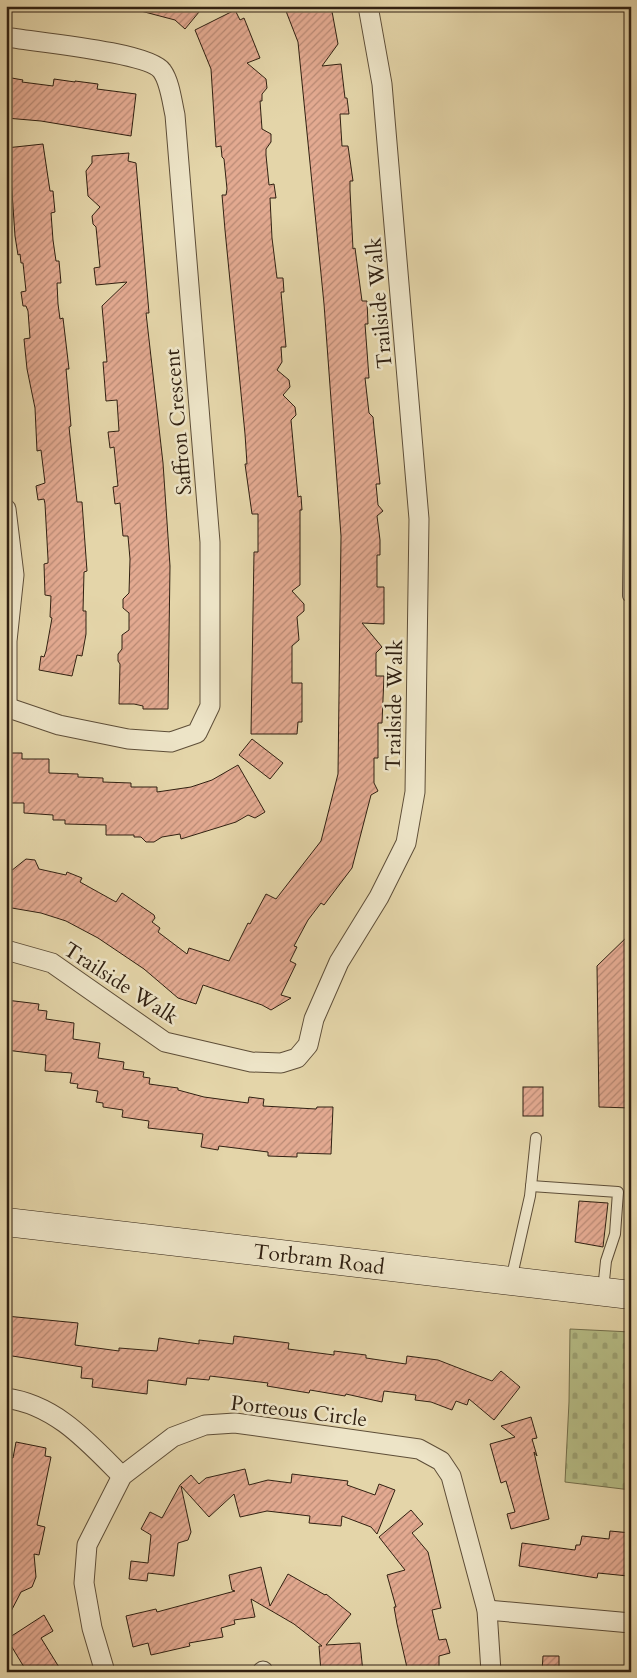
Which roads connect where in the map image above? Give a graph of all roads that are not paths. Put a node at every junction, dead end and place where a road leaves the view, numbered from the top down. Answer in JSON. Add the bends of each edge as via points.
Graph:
{"nodes":[{"id":1,"x":368,"y":6,"type":"edge"},
{"id":2,"x":6,"y":38,"type":"edge"},
{"id":3,"x":631,"y":311,"type":"edge"},
{"id":4,"x":631,"y":334,"type":"edge"},
{"id":5,"x":630,"y":378,"type":"edge"},
{"id":6,"x":6,"y":509,"type":"edge"},
{"id":7,"x":631,"y":596,"type":"edge"},
{"id":8,"x":6,"y":707,"type":"edge"},
{"id":9,"x":6,"y":950,"type":"edge"},
{"id":10,"x":536,"y":1138,"type":"dead end"},
{"id":11,"x":531,"y":1186,"type":"junction"},
{"id":12,"x":6,"y":1222,"type":"edge"},
{"id":13,"x":510,"y":1281,"type":"junction"},
{"id":14,"x":602,"y":1292,"type":"junction"},
{"id":15,"x":631,"y":1296,"type":"edge"},
{"id":16,"x":6,"y":1398,"type":"edge"},
{"id":17,"x":122,"y":1476,"type":"junction"},
{"id":18,"x":487,"y":1610,"type":"junction"},
{"id":19,"x":631,"y":1623,"type":"edge"},
{"id":20,"x":105,"y":1672,"type":"edge"},
{"id":21,"x":492,"y":1672,"type":"edge"}],
"edges":[{"from":1,"to":9,"type":"street","name":"Trailside Walk","via":[[382,84],[419,519],[414,792],[406,842],[379,897],[339,962],[314,1018],[308,1045],[297,1058],[281,1063],[251,1062],[165,1042],[52,962]]},
{"from":2,"to":8,"type":"street","name":"Saffron Crescent","via":[[138,58],[161,69],[165,76],[175,115],[210,542],[210,706],[197,733],[171,742],[128,739],[58,724]]},
{"from":3,"to":4,"type":"lane"},
{"from":4,"to":5,"type":"lane"},
{"from":5,"to":7,"type":"lane","via":[[628,596]]},
{"from":6,"to":8,"type":"street","via":[[14,575],[7,641]]},
{"from":10,"to":11,"type":"lane"},
{"from":11,"to":13,"type":"lane"},
{"from":11,"to":14,"type":"lane","via":[[618,1192],[615,1234],[606,1261]]},
{"from":12,"to":13,"type":"main road","name":"Torbram Road"},
{"from":13,"to":14,"type":"main road","name":"Torbram Road"},
{"from":14,"to":15,"type":"main road","name":"Torbram Road"},
{"from":16,"to":17,"type":"street","via":[[46,1408],[78,1432]]},
{"from":17,"to":18,"type":"street","name":"Porteous Circle","via":[[173,1437],[205,1425],[235,1423],[419,1449],[441,1461],[451,1476]]},
{"from":17,"to":20,"type":"street","name":"Porteous Circle","via":[[87,1545],[84,1583],[92,1628]]},
{"from":18,"to":19,"type":"street"},
{"from":18,"to":21,"type":"street","name":"Porteous Circle"}]}
